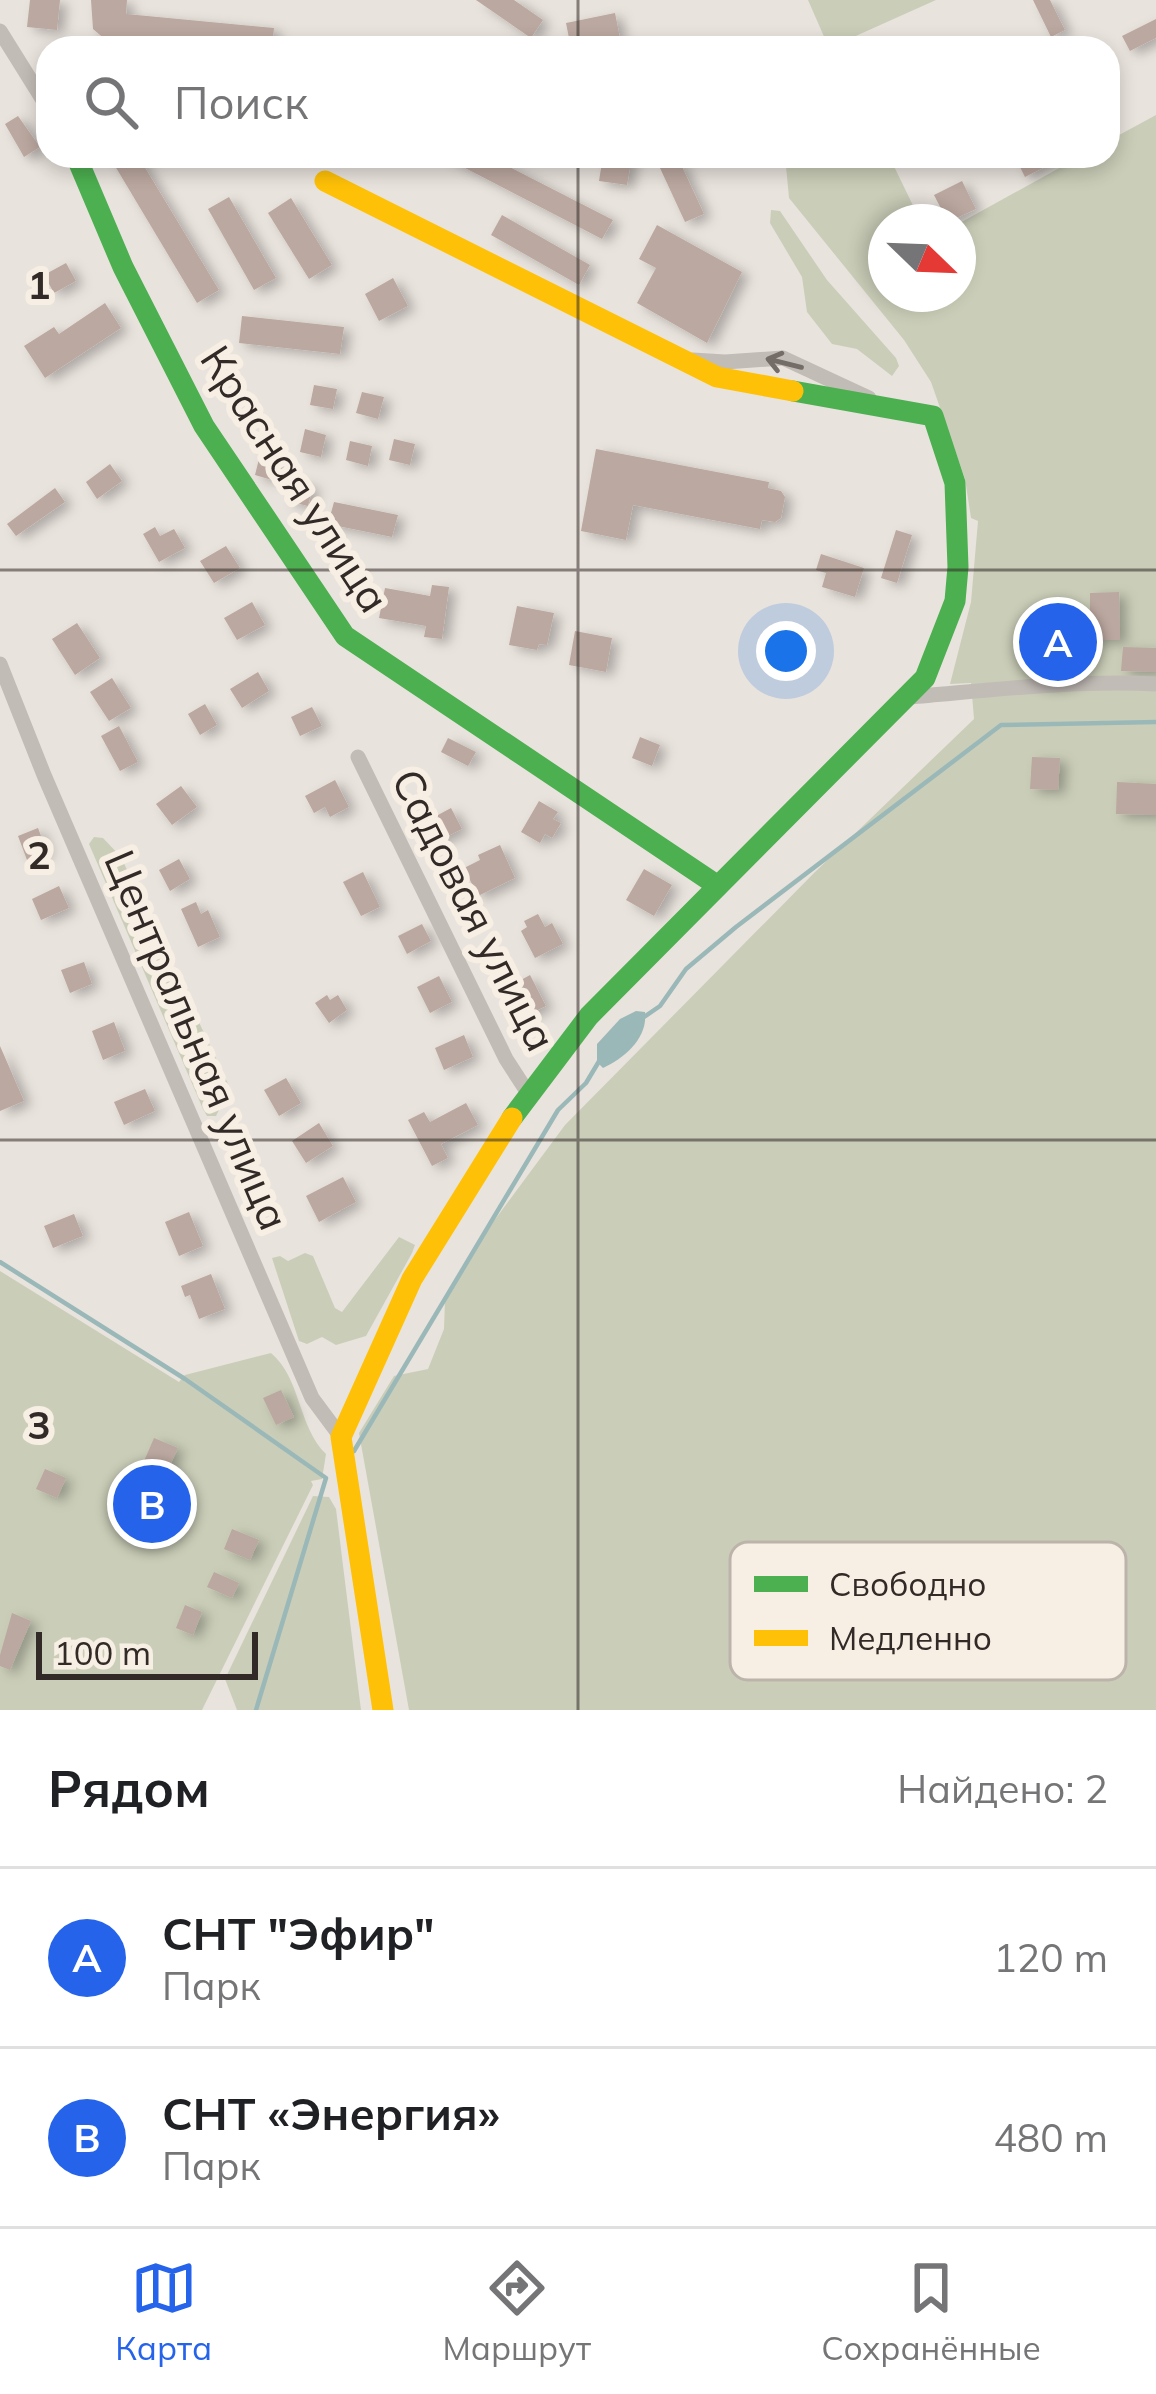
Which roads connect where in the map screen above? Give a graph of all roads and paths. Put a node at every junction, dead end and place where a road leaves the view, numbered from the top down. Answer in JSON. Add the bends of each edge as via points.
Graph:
{"nodes":[{"id":1,"x":0,"y":31,"type":"edge"},
{"id":2,"x":36,"y":89,"type":"edge"},
{"id":3,"x":81,"y":168,"type":"edge"},
{"id":4,"x":325,"y":181,"type":"dead end"},
{"id":5,"x":0,"y":664,"type":"edge"},
{"id":6,"x":1156,"y":684,"type":"edge"},
{"id":7,"x":909,"y":697,"type":"junction"},
{"id":8,"x":358,"y":757,"type":"dead end"},
{"id":9,"x":718,"y":886,"type":"junction"},
{"id":10,"x":528,"y":1094,"type":"junction"},
{"id":11,"x":341,"y":1437,"type":"junction"},
{"id":12,"x":383,"y":1710,"type":"edge"}],
"edges":[{"from":1,"to":2,"type":"street"},
{"from":3,"to":9,"type":"street","name":"Красная улица","via":[[204,427],[345,636]]},
{"from":4,"to":7,"type":"street","via":[[717,377],[933,416],[959,519],[955,601]]},
{"from":5,"to":11,"type":"street","name":"Центральная улица","via":[[305,1382]]},
{"from":6,"to":7,"type":"street"},
{"from":7,"to":9,"type":"street"},
{"from":8,"to":10,"type":"street","name":"Садовая улица"},
{"from":9,"to":10,"type":"street","via":[[589,1016]]},
{"from":10,"to":11,"type":"street","via":[[412,1280]]},
{"from":11,"to":12,"type":"street"}]}
